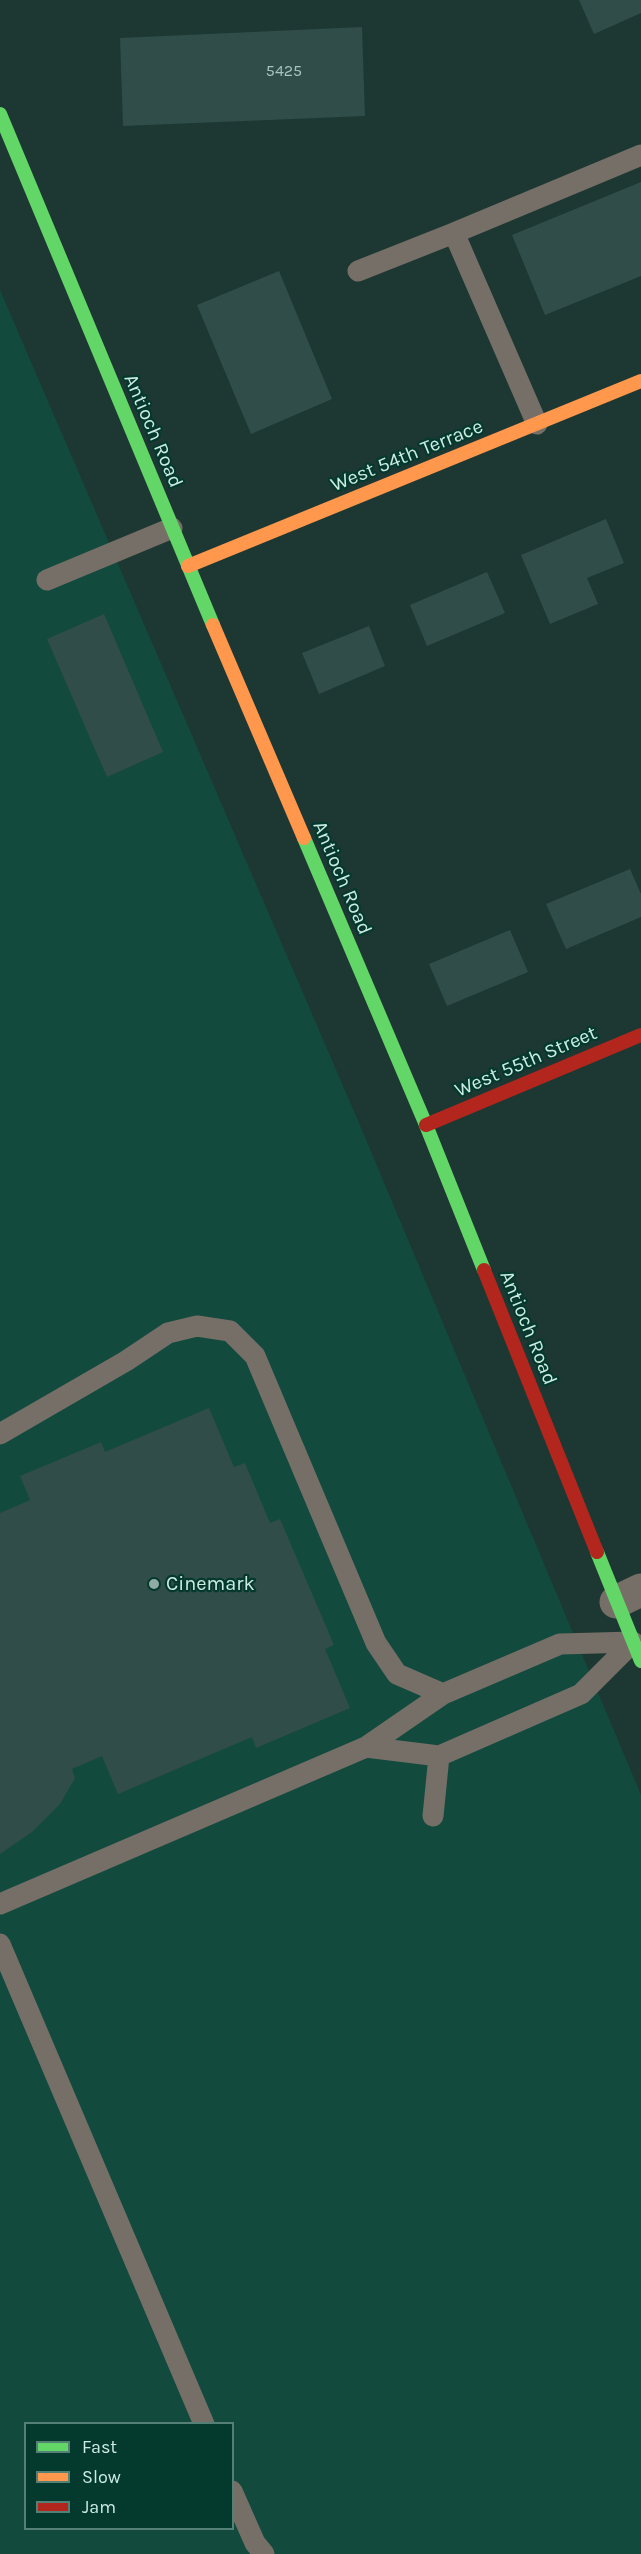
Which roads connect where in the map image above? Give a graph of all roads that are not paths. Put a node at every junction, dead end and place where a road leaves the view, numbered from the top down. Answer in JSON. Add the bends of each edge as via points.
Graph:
{"nodes":[{"id":1,"x":3,"y":131,"type":"edge"},
{"id":2,"x":641,"y":155,"type":"edge"},
{"id":3,"x":454,"y":234,"type":"junction"},
{"id":4,"x":358,"y":271,"type":"dead end"},
{"id":5,"x":641,"y":381,"type":"edge"},
{"id":6,"x":537,"y":424,"type":"junction"},
{"id":7,"x":172,"y":528,"type":"junction"},
{"id":8,"x":188,"y":566,"type":"junction"},
{"id":9,"x":47,"y":580,"type":"dead end"},
{"id":10,"x":641,"y":1035,"type":"edge"},
{"id":11,"x":426,"y":1125,"type":"junction"},
{"id":12,"x":0,"y":1434,"type":"edge"},
{"id":13,"x":628,"y":1596,"type":"edge"},
{"id":14,"x":637,"y":1652,"type":"edge"},
{"id":15,"x":443,"y":1694,"type":"junction"},
{"id":16,"x":366,"y":1747,"type":"junction"},
{"id":17,"x":439,"y":1756,"type":"junction"},
{"id":18,"x":433,"y":1816,"type":"dead end"},
{"id":19,"x":0,"y":1905,"type":"edge"},
{"id":20,"x":0,"y":1944,"type":"edge"},
{"id":21,"x":203,"y":2422,"type":"edge"},
{"id":22,"x":234,"y":2496,"type":"edge"},
{"id":23,"x":264,"y":2554,"type":"edge"}],
"edges":[{"from":1,"to":7,"type":"main road","name":"Antioch Road"},
{"from":2,"to":3,"type":"lane"},
{"from":3,"to":4,"type":"lane"},
{"from":3,"to":6,"type":"lane"},
{"from":5,"to":6,"type":"main road","name":"West 54th Terrace"},
{"from":6,"to":8,"type":"main road","name":"West 54th Terrace"},
{"from":7,"to":8,"type":"main road","name":"Antioch Road"},
{"from":7,"to":9,"type":"lane"},
{"from":8,"to":11,"type":"main road","name":"Antioch Road"},
{"from":10,"to":11,"type":"main road","name":"West 55th Street"},
{"from":11,"to":13,"type":"main road","name":"Antioch Road"},
{"from":12,"to":15,"type":"lane","via":[[168,1333],[197,1326],[230,1331],[255,1356],[376,1643],[397,1674]]},
{"from":13,"to":14,"type":"main road","name":"Antioch Road"},
{"from":14,"to":15,"type":"lane","via":[[560,1644]]},
{"from":14,"to":17,"type":"lane","via":[[581,1694]]},
{"from":15,"to":16,"type":"lane"},
{"from":16,"to":17,"type":"lane"},
{"from":16,"to":19,"type":"lane"},
{"from":17,"to":18,"type":"lane"},
{"from":20,"to":21,"type":"lane"},
{"from":22,"to":23,"type":"lane"}]}
